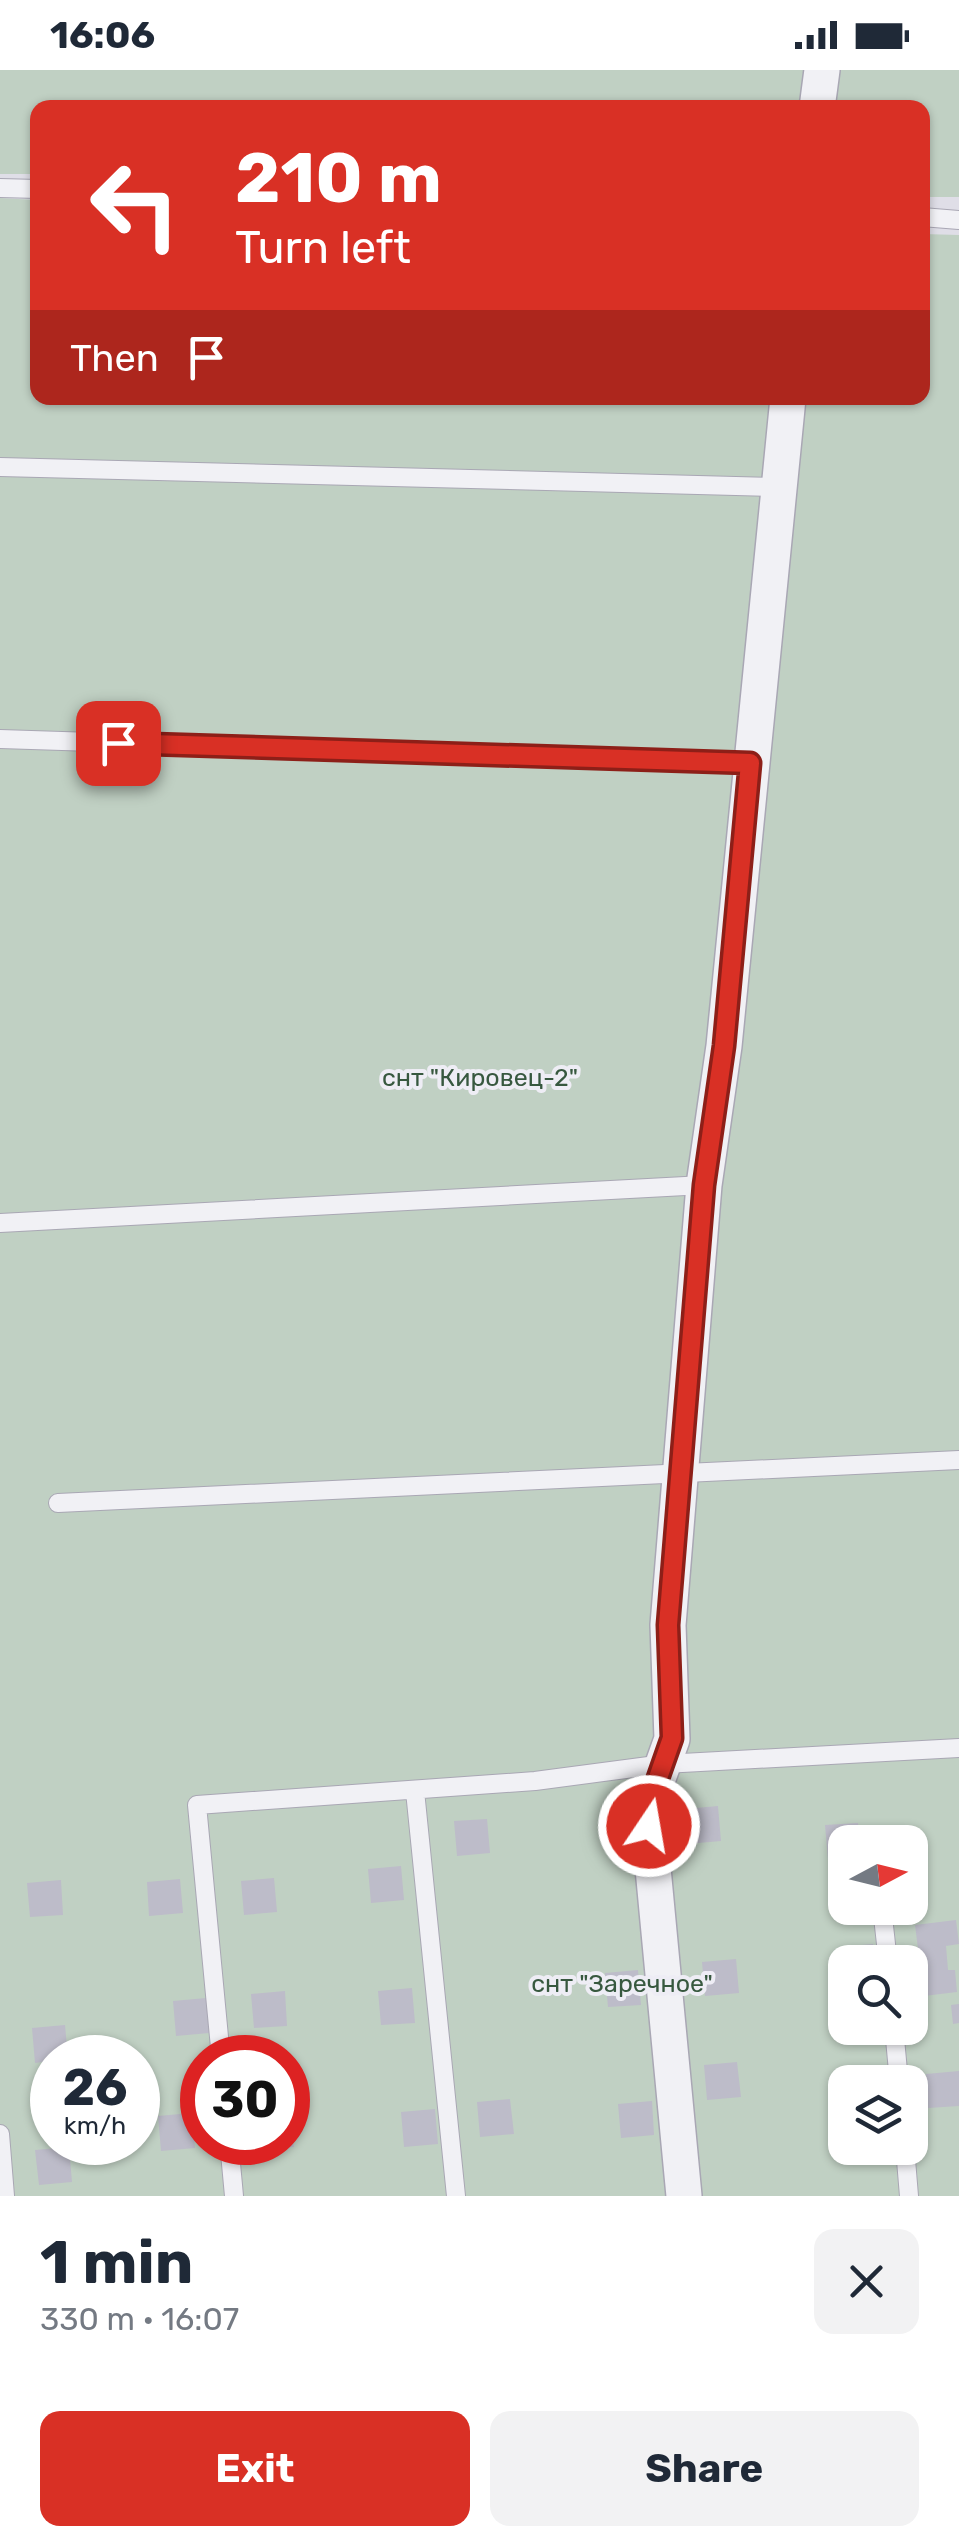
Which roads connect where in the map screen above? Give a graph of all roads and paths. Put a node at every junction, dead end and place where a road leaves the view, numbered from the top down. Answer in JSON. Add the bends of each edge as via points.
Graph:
{"nodes":[{"id":1,"x":822,"y":70,"type":"edge"},
{"id":2,"x":819,"y":100,"type":"edge"},
{"id":3,"x":0,"y":188,"type":"edge"},
{"id":4,"x":30,"y":189,"type":"edge"},
{"id":5,"x":930,"y":218,"type":"edge"},
{"id":6,"x":959,"y":220,"type":"edge"},
{"id":7,"x":787,"y":405,"type":"edge"},
{"id":8,"x":0,"y":467,"type":"edge"},
{"id":9,"x":778,"y":487,"type":"junction"},
{"id":10,"x":0,"y":739,"type":"edge"},
{"id":11,"x":750,"y":763,"type":"junction"},
{"id":12,"x":704,"y":1185,"type":"junction"},
{"id":13,"x":0,"y":1224,"type":"edge"},
{"id":14,"x":959,"y":1460,"type":"edge"},
{"id":15,"x":682,"y":1476,"type":"junction"},
{"id":16,"x":58,"y":1503,"type":"dead end"},
{"id":17,"x":959,"y":1748,"type":"edge"},
{"id":18,"x":664,"y":1764,"type":"junction"},
{"id":19,"x":415,"y":1791,"type":"junction"},
{"id":20,"x":219,"y":2035,"type":"edge"},
{"id":21,"x":0,"y":2134,"type":"edge"},
{"id":22,"x":231,"y":2165,"type":"edge"},
{"id":23,"x":906,"y":2165,"type":"edge"},
{"id":24,"x":5,"y":2196,"type":"edge"},
{"id":25,"x":234,"y":2196,"type":"edge"},
{"id":26,"x":456,"y":2196,"type":"edge"},
{"id":27,"x":684,"y":2196,"type":"edge"},
{"id":28,"x":909,"y":2196,"type":"edge"}],
"edges":[{"from":1,"to":2,"type":"street"},
{"from":3,"to":4,"type":"lane"},
{"from":5,"to":6,"type":"lane"},
{"from":7,"to":9,"type":"street"},
{"from":8,"to":9,"type":"lane"},
{"from":9,"to":11,"type":"street"},
{"from":10,"to":11,"type":"lane"},
{"from":11,"to":12,"type":"street"},
{"from":12,"to":13,"type":"lane"},
{"from":12,"to":15,"type":"street"},
{"from":14,"to":15,"type":"lane"},
{"from":15,"to":16,"type":"lane"},
{"from":15,"to":18,"type":"street","via":[[668,1625],[672,1738]]},
{"from":17,"to":18,"type":"lane"},
{"from":18,"to":19,"type":"lane"},
{"from":18,"to":27,"type":"street","via":[[649,1826]]},
{"from":19,"to":20,"type":"lane","via":[[197,1805]]},
{"from":19,"to":26,"type":"lane"},
{"from":21,"to":24,"type":"lane"},
{"from":22,"to":25,"type":"lane"},
{"from":23,"to":28,"type":"lane"}]}
